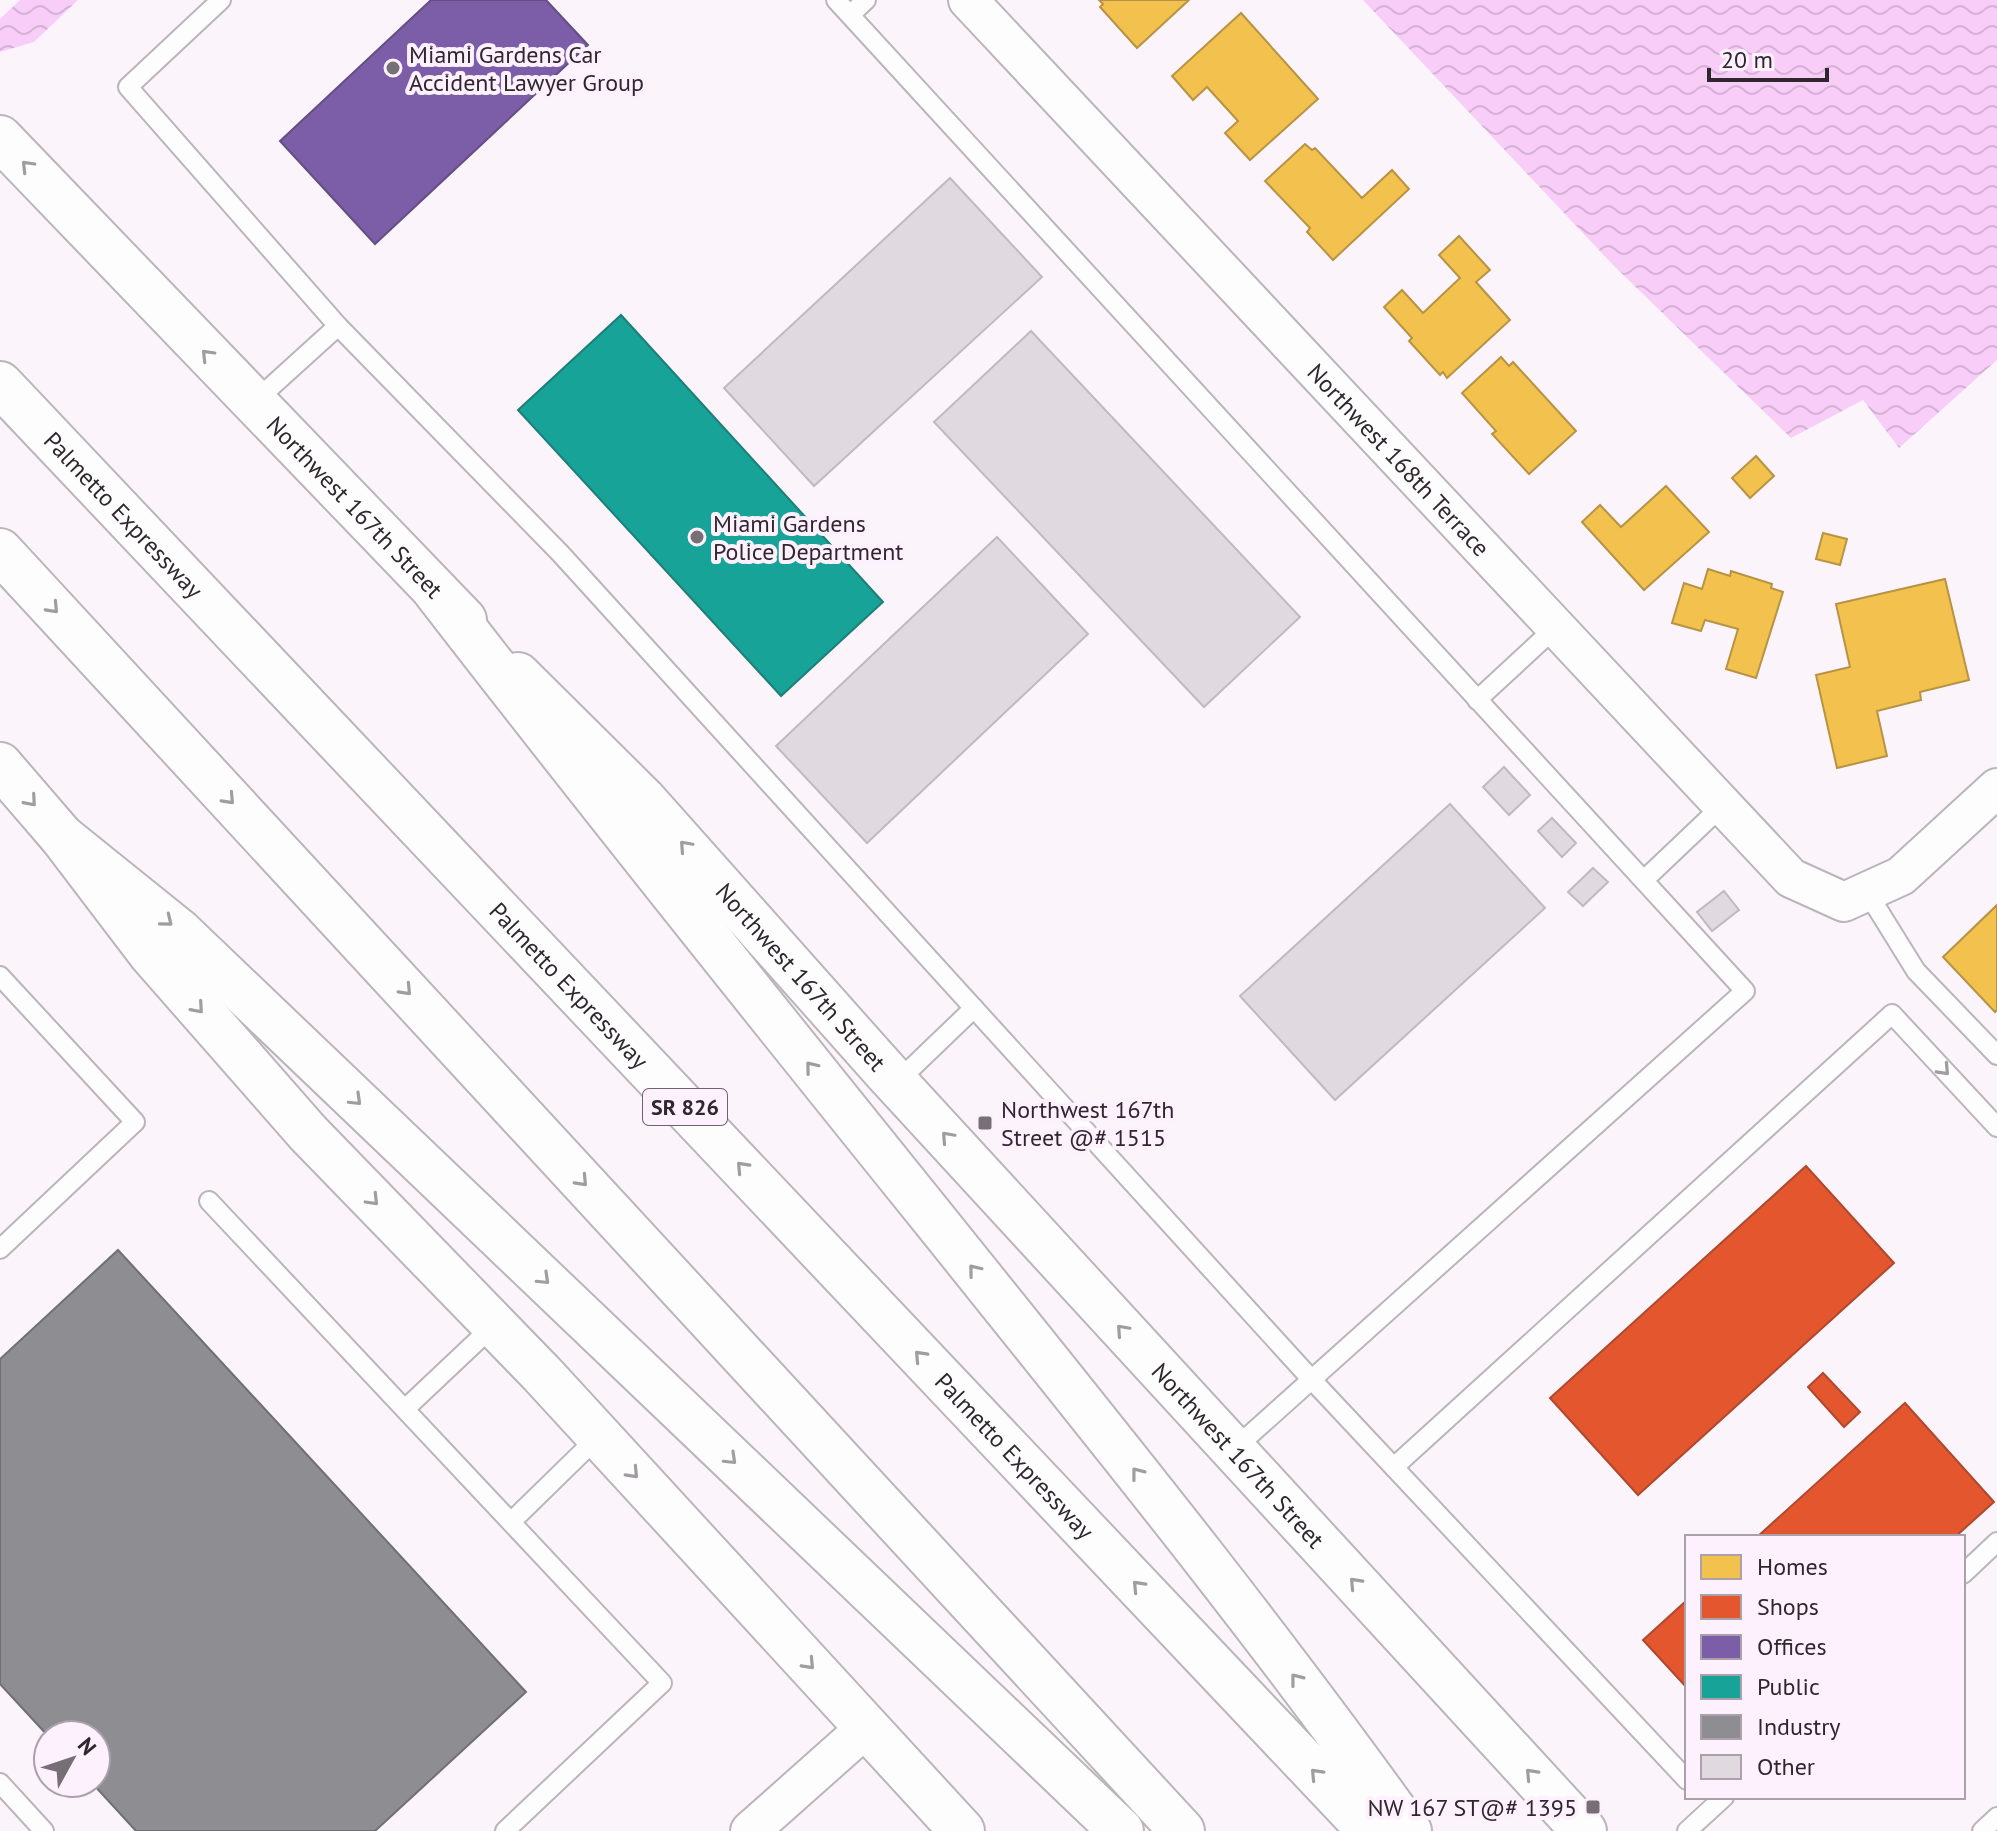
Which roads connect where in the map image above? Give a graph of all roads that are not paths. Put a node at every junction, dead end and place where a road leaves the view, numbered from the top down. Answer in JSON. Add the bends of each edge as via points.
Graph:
{"nodes":[{"id":1,"x":221,"y":0,"type":"edge"},
{"id":2,"x":836,"y":0,"type":"edge"},
{"id":3,"x":866,"y":0,"type":"edge"},
{"id":4,"x":968,"y":0,"type":"edge"},
{"id":5,"x":850,"y":15,"type":"junction"},
{"id":6,"x":0,"y":138,"type":"edge"},
{"id":7,"x":338,"y":326,"type":"junction"},
{"id":8,"x":0,"y":384,"type":"edge"},
{"id":9,"x":253,"y":403,"type":"junction"},
{"id":10,"x":0,"y":551,"type":"edge"},
{"id":11,"x":436,"y":592,"type":"junction"},
{"id":12,"x":1556,"y":627,"type":"junction"},
{"id":13,"x":1477,"y":700,"type":"junction"},
{"id":14,"x":0,"y":765,"type":"edge"},
{"id":15,"x":1997,"y":788,"type":"edge"},
{"id":16,"x":1723,"y":805,"type":"junction"},
{"id":17,"x":62,"y":837,"type":"junction"},
{"id":18,"x":1644,"y":880,"type":"junction"},
{"id":19,"x":1856,"y":897,"type":"junction"},
{"id":20,"x":0,"y":976,"type":"edge"},
{"id":21,"x":974,"y":1008,"type":"junction"},
{"id":22,"x":1997,"y":1055,"type":"edge"},
{"id":23,"x":897,"y":1082,"type":"junction"},
{"id":24,"x":1997,"y":1127,"type":"edge"},
{"id":25,"x":209,"y":1201,"type":"dead end"},
{"id":26,"x":0,"y":1249,"type":"edge"},
{"id":27,"x":494,"y":1325,"type":"junction"},
{"id":28,"x":1312,"y":1380,"type":"junction"},
{"id":29,"x":405,"y":1409,"type":"junction"},
{"id":30,"x":599,"y":1436,"type":"junction"},
{"id":31,"x":1232,"y":1451,"type":"junction"},
{"id":32,"x":1394,"y":1467,"type":"junction"},
{"id":33,"x":511,"y":1522,"type":"junction"},
{"id":34,"x":1997,"y":1542,"type":"edge"},
{"id":35,"x":1965,"y":1572,"type":"edge"},
{"id":36,"x":867,"y":1727,"type":"junction"},
{"id":37,"x":1685,"y":1778,"type":"edge"},
{"id":38,"x":0,"y":1783,"type":"edge"},
{"id":39,"x":1713,"y":1800,"type":"edge"},
{"id":40,"x":1997,"y":1817,"type":"edge"},
{"id":41,"x":44,"y":1831,"type":"edge"},
{"id":42,"x":505,"y":1831,"type":"edge"},
{"id":43,"x":750,"y":1831,"type":"edge"},
{"id":44,"x":962,"y":1831,"type":"edge"},
{"id":45,"x":1121,"y":1831,"type":"edge"},
{"id":46,"x":1182,"y":1831,"type":"edge"},
{"id":47,"x":1370,"y":1831,"type":"edge"},
{"id":48,"x":1409,"y":1831,"type":"edge"},
{"id":49,"x":1584,"y":1831,"type":"edge"},
{"id":50,"x":1687,"y":1831,"type":"edge"},
{"id":51,"x":1982,"y":1831,"type":"edge"}],
"edges":[{"from":1,"to":7,"type":"lane","via":[[128,87]]},
{"from":2,"to":5,"type":"lane"},
{"from":3,"to":5,"type":"lane"},
{"from":4,"to":12,"type":"street","name":"Northwest 168th Terrace"},
{"from":5,"to":13,"type":"lane"},
{"from":9,"to":6,"type":"main road","name":"Northwest 167th Street","one_way":true},
{"from":7,"to":9,"type":"lane"},
{"from":7,"to":21,"type":"lane","via":[[560,553]]},
{"from":47,"to":8,"type":"main road","name":"Palmetto Expressway","number":"SR 826","one_way":true},
{"from":9,"to":11,"type":"main road","name":"Northwest 167th Street"},
{"from":10,"to":46,"type":"main road","one_way":true},
{"from":23,"to":11,"type":"main road","name":"Northwest 167th Street","one_way":true,"via":[[643,799]]},
{"from":48,"to":11,"type":"main road","one_way":true,"via":[[1106,1434],[635,849]]},
{"from":12,"to":13,"type":"lane"},
{"from":12,"to":16,"type":"street","name":"Northwest 168th Terrace"},
{"from":13,"to":18,"type":"lane"},
{"from":14,"to":17,"type":"main road","one_way":true},
{"from":15,"to":19,"type":"street","via":[[1901,876]]},
{"from":16,"to":18,"type":"lane"},
{"from":16,"to":19,"type":"street","name":"Northwest 168th Terrace","via":[[1791,878]]},
{"from":17,"to":27,"type":"main road","one_way":true,"via":[[151,954],[308,1133]]},
{"from":17,"to":45,"type":"main road","one_way":true,"via":[[180,932]]},
{"from":18,"to":28,"type":"lane","via":[[1745,991]]},
{"from":19,"to":22,"type":"lane","via":[[1916,971]]},
{"from":20,"to":26,"type":"lane","via":[[135,1122]]},
{"from":21,"to":23,"type":"lane"},
{"from":21,"to":28,"type":"lane"},
{"from":31,"to":23,"type":"main road","name":"Northwest 167th Street","one_way":true},
{"from":32,"to":24,"type":"lane","one_way":true,"via":[[1892,1014]]},
{"from":25,"to":29,"type":"lane"},
{"from":27,"to":29,"type":"lane"},
{"from":27,"to":30,"type":"main road"},
{"from":28,"to":31,"type":"lane"},
{"from":28,"to":32,"type":"lane"},
{"from":29,"to":33,"type":"lane"},
{"from":30,"to":33,"type":"lane"},
{"from":30,"to":36,"type":"main road","one_way":true},
{"from":49,"to":31,"type":"main road","name":"Northwest 167th Street","one_way":true},
{"from":32,"to":37,"type":"lane"},
{"from":33,"to":42,"type":"lane","via":[[662,1683]]},
{"from":34,"to":35,"type":"lane"},
{"from":36,"to":43,"type":"street"},
{"from":36,"to":44,"type":"main road"},
{"from":38,"to":41,"type":"lane"},
{"from":39,"to":50,"type":"lane"},
{"from":40,"to":51,"type":"lane"}]}
